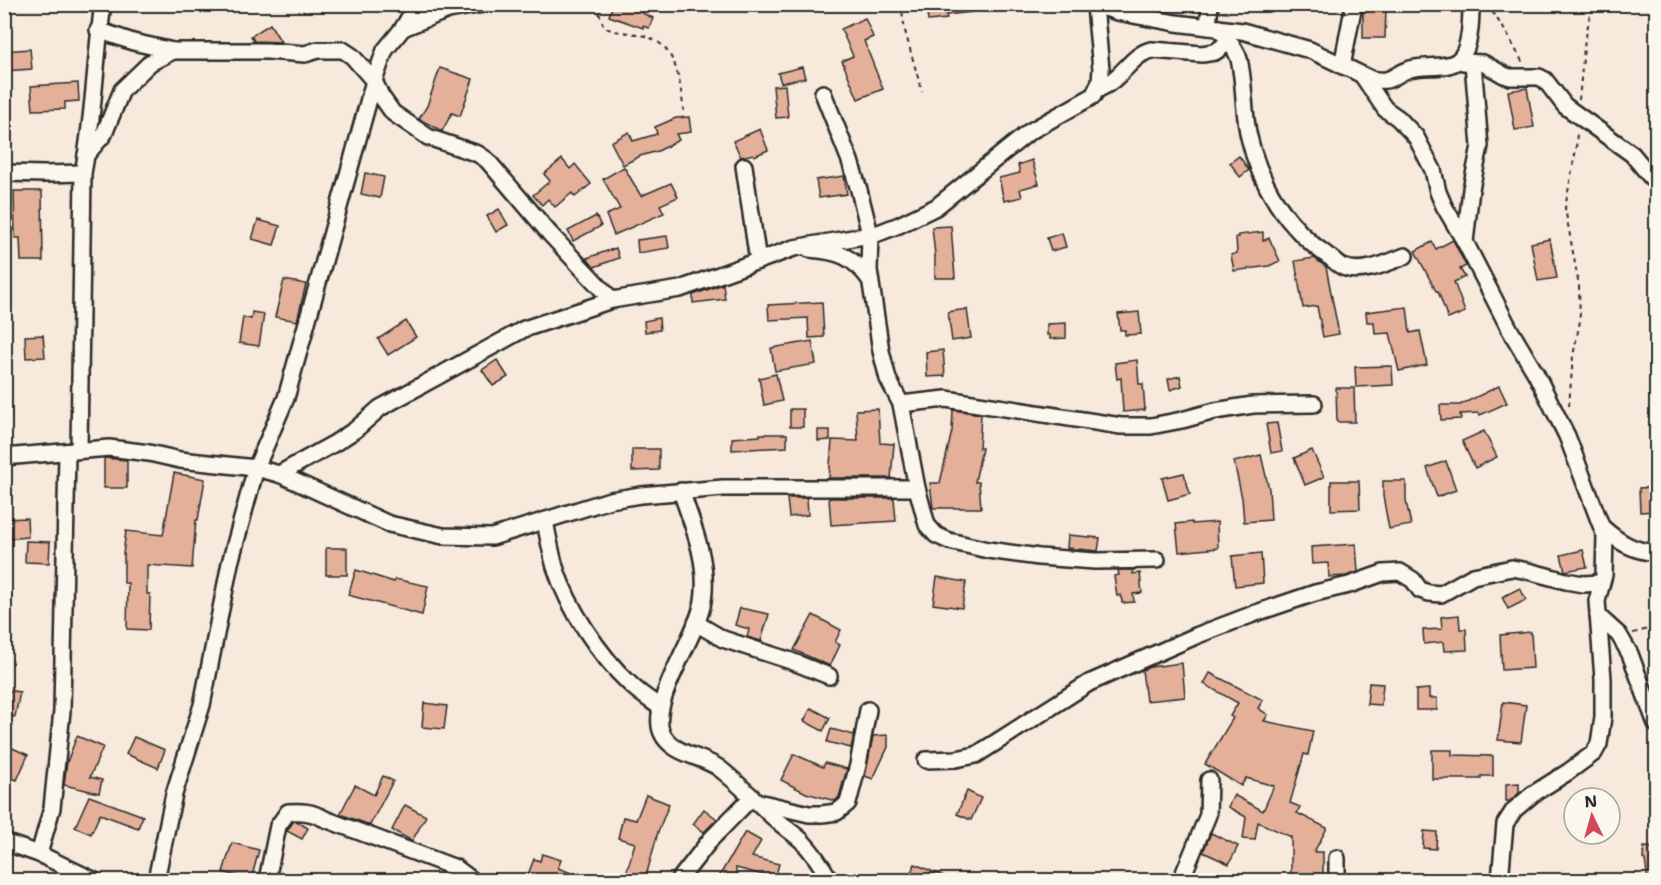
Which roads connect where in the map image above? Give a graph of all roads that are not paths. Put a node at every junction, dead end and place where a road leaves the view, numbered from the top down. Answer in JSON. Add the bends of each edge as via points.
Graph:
{"nodes":[{"id":1,"x":104,"y":4,"type":"edge"},
{"id":2,"x":417,"y":4,"type":"edge"},
{"id":3,"x":484,"y":4,"type":"edge"},
{"id":4,"x":1210,"y":4,"type":"edge"},
{"id":5,"x":1354,"y":4,"type":"edge"},
{"id":6,"x":1471,"y":4,"type":"edge"},
{"id":7,"x":1094,"y":5,"type":"edge"},
{"id":8,"x":403,"y":28,"type":"junction"},
{"id":9,"x":1214,"y":28,"type":"junction"},
{"id":10,"x":98,"y":30,"type":"junction"},
{"id":11,"x":1229,"y":42,"type":"junction"},
{"id":12,"x":173,"y":51,"type":"junction"},
{"id":13,"x":1456,"y":62,"type":"junction"},
{"id":14,"x":1473,"y":63,"type":"junction"},
{"id":15,"x":1342,"y":66,"type":"junction"},
{"id":16,"x":1362,"y":75,"type":"junction"},
{"id":17,"x":374,"y":81,"type":"junction"},
{"id":18,"x":1098,"y":89,"type":"junction"},
{"id":19,"x":823,"y":93,"type":"dead end"},
{"id":20,"x":86,"y":155,"type":"junction"},
{"id":21,"x":744,"y":166,"type":"dead end"},
{"id":22,"x":83,"y":172,"type":"junction"},
{"id":23,"x":4,"y":173,"type":"edge"},
{"id":24,"x":1656,"y":183,"type":"edge"},
{"id":25,"x":870,"y":234,"type":"junction"},
{"id":26,"x":1466,"y":242,"type":"junction"},
{"id":27,"x":794,"y":248,"type":"junction"},
{"id":28,"x":1405,"y":256,"type":"dead end"},
{"id":29,"x":758,"y":261,"type":"junction"},
{"id":30,"x":871,"y":280,"type":"junction"},
{"id":31,"x":612,"y":300,"type":"junction"},
{"id":32,"x":901,"y":404,"type":"junction"},
{"id":33,"x":1314,"y":404,"type":"dead end"},
{"id":34,"x":73,"y":450,"type":"junction"},
{"id":35,"x":4,"y":457,"type":"edge"},
{"id":36,"x":256,"y":468,"type":"junction"},
{"id":37,"x":279,"y":474,"type":"junction"},
{"id":38,"x":917,"y":488,"type":"junction"},
{"id":39,"x":681,"y":491,"type":"junction"},
{"id":40,"x":545,"y":521,"type":"junction"},
{"id":41,"x":1603,"y":528,"type":"junction"},
{"id":42,"x":1656,"y":553,"type":"edge"},
{"id":43,"x":1157,"y":561,"type":"dead end"},
{"id":44,"x":1601,"y":583,"type":"junction"},
{"id":45,"x":1599,"y":616,"type":"junction"},
{"id":46,"x":696,"y":623,"type":"junction"},
{"id":47,"x":829,"y":676,"type":"dead end"},
{"id":48,"x":660,"y":707,"type":"junction"},
{"id":49,"x":868,"y":710,"type":"dead end"},
{"id":50,"x":1656,"y":724,"type":"edge"},
{"id":51,"x":926,"y":760,"type":"dead end"},
{"id":52,"x":1209,"y":780,"type":"dead end"},
{"id":53,"x":755,"y":800,"type":"junction"},
{"id":54,"x":4,"y":842,"type":"edge"},
{"id":55,"x":39,"y":854,"type":"junction"},
{"id":56,"x":1337,"y":858,"type":"dead end"},
{"id":57,"x":93,"y":880,"type":"edge"},
{"id":58,"x":156,"y":880,"type":"edge"},
{"id":59,"x":267,"y":880,"type":"edge"},
{"id":60,"x":472,"y":880,"type":"edge"},
{"id":61,"x":679,"y":880,"type":"edge"},
{"id":62,"x":830,"y":880,"type":"edge"},
{"id":63,"x":1181,"y":880,"type":"edge"},
{"id":64,"x":1337,"y":880,"type":"edge"},
{"id":65,"x":1500,"y":880,"type":"edge"}],
"edges":[{"from":1,"to":10,"type":"street"},
{"from":2,"to":8,"type":"street"},
{"from":3,"to":8,"type":"street","via":[[448,10]]},
{"from":4,"to":9,"type":"street"},
{"from":5,"to":15,"type":"street"},
{"from":6,"to":13,"type":"street","via":[[1469,39]]},
{"from":7,"to":9,"type":"street"},
{"from":7,"to":18,"type":"street","via":[[1101,69]]},
{"from":8,"to":17,"type":"street","via":[[385,50]]},
{"from":9,"to":11,"type":"street"},
{"from":9,"to":15,"type":"street","via":[[1242,31],[1310,50]]},
{"from":10,"to":12,"type":"street"},
{"from":10,"to":20,"type":"street"},
{"from":11,"to":18,"type":"street","via":[[1215,52],[1202,54],[1145,51],[1118,78]]},
{"from":11,"to":28,"type":"street","via":[[1238,58],[1248,134],[1256,162],[1291,224],[1342,267],[1371,268]]},
{"from":12,"to":17,"type":"street","via":[[305,54],[343,50]]},
{"from":12,"to":20,"type":"street","via":[[150,63],[122,90],[104,134]]},
{"from":13,"to":14,"type":"street"},
{"from":13,"to":16,"type":"street","via":[[1407,70],[1380,81]]},
{"from":14,"to":24,"type":"street","via":[[1483,63],[1504,75],[1545,80],[1565,106],[1632,154]]},
{"from":14,"to":26,"type":"street","via":[[1480,146]]},
{"from":15,"to":16,"type":"street"},
{"from":16,"to":26,"type":"street","via":[[1385,109],[1416,137],[1433,170],[1444,206]]},
{"from":17,"to":31,"type":"street","via":[[393,113],[412,127],[487,160]]},
{"from":17,"to":36,"type":"street","via":[[286,398]]},
{"from":18,"to":25,"type":"street","via":[[1093,96],[1029,132],[936,207],[900,225]]},
{"from":19,"to":25,"type":"street","via":[[855,174]]},
{"from":20,"to":22,"type":"street"},
{"from":21,"to":29,"type":"street"},
{"from":22,"to":23,"type":"street"},
{"from":22,"to":34,"type":"street"},
{"from":25,"to":27,"type":"street"},
{"from":25,"to":30,"type":"street"},
{"from":26,"to":41,"type":"street","via":[[1567,436]]},
{"from":27,"to":29,"type":"street"},
{"from":27,"to":30,"type":"street","via":[[818,249],[849,258]]},
{"from":29,"to":31,"type":"street","via":[[680,289]]},
{"from":30,"to":32,"type":"street","via":[[881,351],[888,379]]},
{"from":31,"to":37,"type":"street","via":[[524,329],[380,408],[355,430]]},
{"from":32,"to":33,"type":"street","via":[[946,399],[1121,426],[1151,426],[1253,405]]},
{"from":32,"to":38,"type":"street"},
{"from":34,"to":35,"type":"street"},
{"from":34,"to":36,"type":"street","via":[[109,448]]},
{"from":34,"to":55,"type":"street","via":[[62,711],[52,808]]},
{"from":36,"to":37,"type":"street"},
{"from":36,"to":58,"type":"street","via":[[230,563],[202,705],[174,794]]},
{"from":37,"to":40,"type":"street","via":[[389,524],[443,536],[492,537]]},
{"from":38,"to":39,"type":"street"},
{"from":38,"to":43,"type":"street","via":[[927,525],[949,542],[1039,557]]},
{"from":39,"to":40,"type":"street","via":[[610,500]]},
{"from":39,"to":46,"type":"street","via":[[704,566],[703,604]]},
{"from":40,"to":48,"type":"street","via":[[563,588],[593,641],[631,685]]},
{"from":41,"to":42,"type":"street","via":[[1630,548]]},
{"from":41,"to":44,"type":"street","via":[[1605,558]]},
{"from":44,"to":45,"type":"street"},
{"from":44,"to":51,"type":"street","via":[[1566,582],[1512,568],[1473,576],[1441,594],[1420,590],[1400,572],[1383,573],[1256,613],[1089,683],[976,755]]},
{"from":45,"to":50,"type":"street","via":[[1630,654]]},
{"from":45,"to":65,"type":"street","via":[[1603,717],[1599,744],[1594,753],[1514,810],[1505,824]]},
{"from":46,"to":47,"type":"street","via":[[723,639]]},
{"from":46,"to":48,"type":"street"},
{"from":48,"to":53,"type":"street","via":[[662,733],[669,743],[718,768]]},
{"from":49,"to":53,"type":"street","via":[[848,803],[837,812],[809,814]]},
{"from":52,"to":63,"type":"street","via":[[1208,815]]},
{"from":53,"to":61,"type":"street","via":[[711,839]]},
{"from":53,"to":62,"type":"street","via":[[801,841]]},
{"from":54,"to":55,"type":"street"},
{"from":55,"to":57,"type":"street"},
{"from":56,"to":64,"type":"street"},
{"from":59,"to":60,"type":"street","via":[[278,826],[288,812],[312,812],[456,868]]}]}
